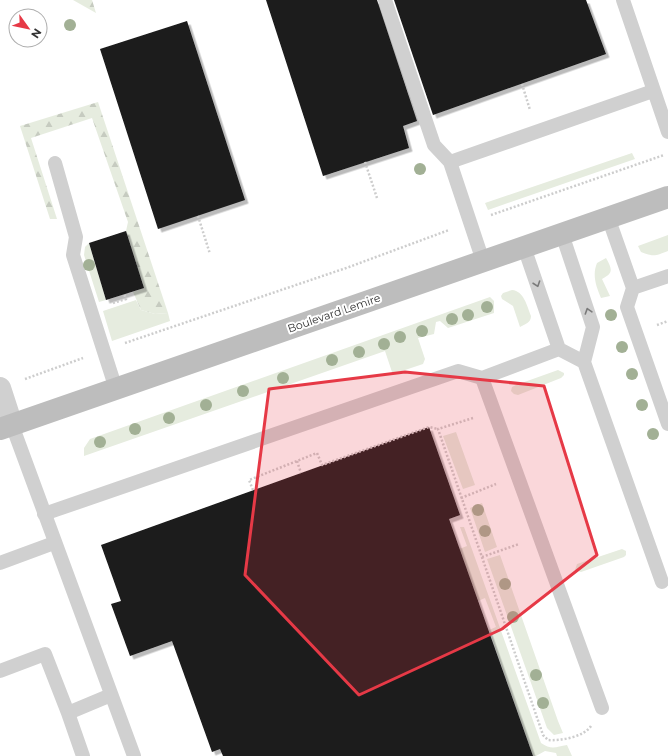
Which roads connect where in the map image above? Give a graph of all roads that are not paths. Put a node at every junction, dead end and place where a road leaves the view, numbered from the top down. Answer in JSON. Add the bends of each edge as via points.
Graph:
{"nodes":[{"id":1,"x":385,"y":0,"type":"edge"},
{"id":2,"x":623,"y":0,"type":"edge"},
{"id":3,"x":653,"y":91,"type":"junction"},
{"id":4,"x":668,"y":132,"type":"edge"},
{"id":5,"x":450,"y":162,"type":"junction"},
{"id":6,"x":55,"y":163,"type":"dead end"},
{"id":7,"x":668,"y":197,"type":"edge"},
{"id":8,"x":608,"y":217,"type":"junction"},
{"id":9,"x":562,"y":234,"type":"junction"},
{"id":10,"x":524,"y":247,"type":"junction"},
{"id":11,"x":483,"y":261,"type":"junction"},
{"id":12,"x":668,"y":276,"type":"edge"},
{"id":13,"x":633,"y":288,"type":"junction"},
{"id":14,"x":559,"y":349,"type":"junction"},
{"id":15,"x":584,"y":362,"type":"junction"},
{"id":16,"x":482,"y":378,"type":"junction"},
{"id":17,"x":0,"y":388,"type":"edge"},
{"id":18,"x":116,"y":389,"type":"junction"},
{"id":19,"x":668,"y":424,"type":"edge"},
{"id":20,"x":6,"y":427,"type":"edge"},
{"id":21,"x":44,"y":514,"type":"junction"},
{"id":22,"x":54,"y":543,"type":"junction"},
{"id":23,"x":0,"y":563,"type":"edge"},
{"id":24,"x":662,"y":582,"type":"dead end"},
{"id":25,"x":0,"y":671,"type":"edge"},
{"id":26,"x":111,"y":695,"type":"junction"},
{"id":27,"x":602,"y":708,"type":"road end"},
{"id":28,"x":68,"y":712,"type":"junction"},
{"id":29,"x":83,"y":756,"type":"edge"},
{"id":30,"x":134,"y":756,"type":"edge"}],
"edges":[{"from":1,"to":5,"type":"lane","via":[[434,145]]},
{"from":2,"to":3,"type":"lane"},
{"from":3,"to":4,"type":"lane"},
{"from":3,"to":5,"type":"lane"},
{"from":5,"to":11,"type":"lane"},
{"from":6,"to":18,"type":"lane","via":[[76,237],[73,255]]},
{"from":7,"to":8,"type":"main road","name":"Boulevard Lemire"},
{"from":8,"to":9,"type":"main road","name":"Boulevard Lemire"},
{"from":8,"to":13,"type":"lane"},
{"from":9,"to":10,"type":"main road","name":"Boulevard Lemire"},
{"from":15,"to":9,"type":"lane","one_way":true,"via":[[593,327]]},
{"from":10,"to":11,"type":"main road","name":"Boulevard Lemire"},
{"from":10,"to":14,"type":"lane","one_way":true},
{"from":11,"to":18,"type":"main road","name":"Boulevard Lemire"},
{"from":12,"to":13,"type":"lane"},
{"from":13,"to":19,"type":"lane","via":[[627,307]]},
{"from":14,"to":15,"type":"lane"},
{"from":14,"to":16,"type":"lane"},
{"from":15,"to":24,"type":"lane"},
{"from":16,"to":21,"type":"lane","via":[[458,371]]},
{"from":16,"to":27,"type":"lane"},
{"from":17,"to":20,"type":"street"},
{"from":18,"to":20,"type":"main road","name":"Boulevard Lemire"},
{"from":20,"to":21,"type":"lane"},
{"from":21,"to":22,"type":"lane"},
{"from":22,"to":23,"type":"lane"},
{"from":22,"to":26,"type":"lane"},
{"from":25,"to":28,"type":"lane","via":[[45,654]]},
{"from":26,"to":28,"type":"lane"},
{"from":26,"to":30,"type":"lane"},
{"from":28,"to":29,"type":"lane"}]}
